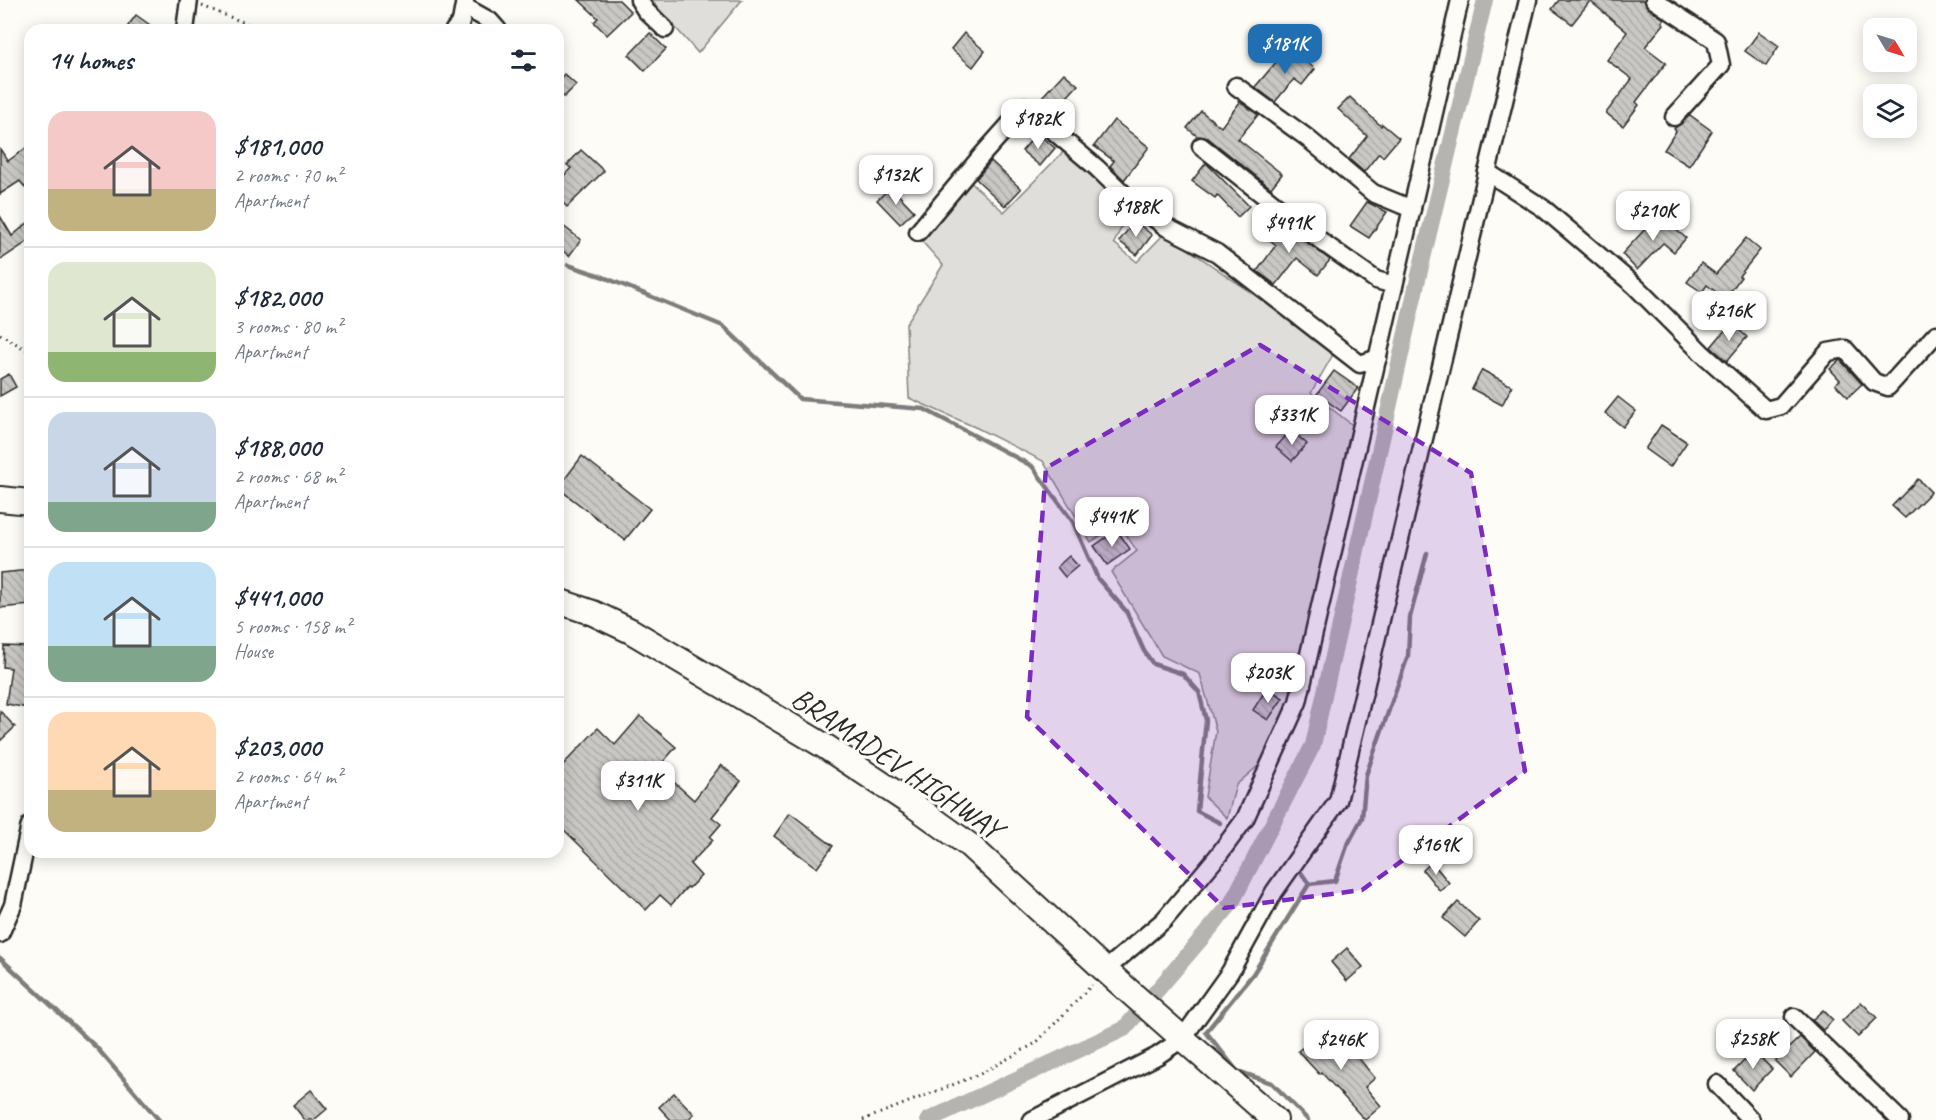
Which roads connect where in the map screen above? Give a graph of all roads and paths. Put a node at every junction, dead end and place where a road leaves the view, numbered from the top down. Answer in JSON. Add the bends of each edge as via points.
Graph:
{"nodes":[{"id":1,"x":639,"y":0,"type":"edge"},
{"id":2,"x":1460,"y":0,"type":"edge"},
{"id":3,"x":1528,"y":0,"type":"edge"},
{"id":4,"x":1654,"y":0,"type":"edge"},
{"id":5,"x":189,"y":1,"type":"edge"},
{"id":6,"x":465,"y":4,"type":"edge"},
{"id":7,"x":186,"y":24,"type":"edge"},
{"id":8,"x":248,"y":24,"type":"edge"},
{"id":9,"x":459,"y":24,"type":"edge"},
{"id":10,"x":493,"y":24,"type":"edge"},
{"id":11,"x":665,"y":29,"type":"dead end"},
{"id":12,"x":1236,"y":86,"type":"dead end"},
{"id":13,"x":1674,"y":117,"type":"dead end"},
{"id":14,"x":1201,"y":146,"type":"dead end"},
{"id":15,"x":1487,"y":172,"type":"junction"},
{"id":16,"x":1412,"y":209,"type":"junction"},
{"id":17,"x":918,"y":232,"type":"dead end"},
{"id":18,"x":1394,"y":285,"type":"junction"},
{"id":19,"x":0,"y":334,"type":"edge"},
{"id":20,"x":1936,"y":334,"type":"edge"},
{"id":21,"x":24,"y":348,"type":"edge"},
{"id":22,"x":1378,"y":358,"type":"junction"},
{"id":23,"x":0,"y":498,"type":"edge"},
{"id":24,"x":24,"y":501,"type":"edge"},
{"id":25,"x":564,"y":603,"type":"edge"},
{"id":26,"x":24,"y":852,"type":"edge"},
{"id":27,"x":0,"y":934,"type":"edge"},
{"id":28,"x":1109,"y":973,"type":"junction"},
{"id":29,"x":1794,"y":1017,"type":"dead end"},
{"id":30,"x":1179,"y":1036,"type":"junction"},
{"id":31,"x":1717,"y":1084,"type":"dead end"},
{"id":32,"x":863,"y":1120,"type":"edge"},
{"id":33,"x":1032,"y":1120,"type":"edge"},
{"id":34,"x":1275,"y":1120,"type":"edge"},
{"id":35,"x":1751,"y":1120,"type":"edge"},
{"id":36,"x":1900,"y":1120,"type":"edge"}],
"edges":[{"from":1,"to":11,"type":"street"},
{"from":2,"to":16,"type":"street"},
{"from":3,"to":15,"type":"street"},
{"from":4,"to":13,"type":"street","via":[[1716,41],[1721,65]]},
{"from":5,"to":7,"type":"street"},
{"from":5,"to":8,"type":"path"},
{"from":6,"to":9,"type":"street"},
{"from":6,"to":10,"type":"street"},
{"from":12,"to":16,"type":"street","via":[[1373,193]]},
{"from":14,"to":18,"type":"street","via":[[1325,244],[1376,280]]},
{"from":15,"to":20,"type":"street","via":[[1543,208],[1635,286],[1766,410],[1781,406],[1828,352],[1845,349],[1874,382],[1888,387]]},
{"from":15,"to":30,"type":"street","via":[[1338,801],[1274,892],[1230,972]]},
{"from":16,"to":18,"type":"street"},
{"from":17,"to":22,"type":"street","via":[[1025,107],[1131,201],[1167,227],[1217,253],[1360,364]]},
{"from":18,"to":22,"type":"street"},
{"from":19,"to":21,"type":"path"},
{"from":22,"to":28,"type":"street","via":[[1298,702],[1245,819],[1164,920]]},
{"from":23,"to":24,"type":"street"},
{"from":25,"to":28,"type":"street","name":"BRAMADEV HIGHWAY","via":[[631,631],[826,747],[912,804],[969,845]]},
{"from":26,"to":27,"type":"street","via":[[12,905]]},
{"from":28,"to":30,"type":"street","name":"BRAMADEV HIGHWAY"},
{"from":28,"to":32,"type":"path","via":[[1036,1043],[980,1074]]},
{"from":29,"to":36,"type":"street"},
{"from":30,"to":33,"type":"street","via":[[1157,1056]]},
{"from":30,"to":34,"type":"street","name":"BRAMADEV HIGHWAY"},
{"from":31,"to":35,"type":"street"}]}
